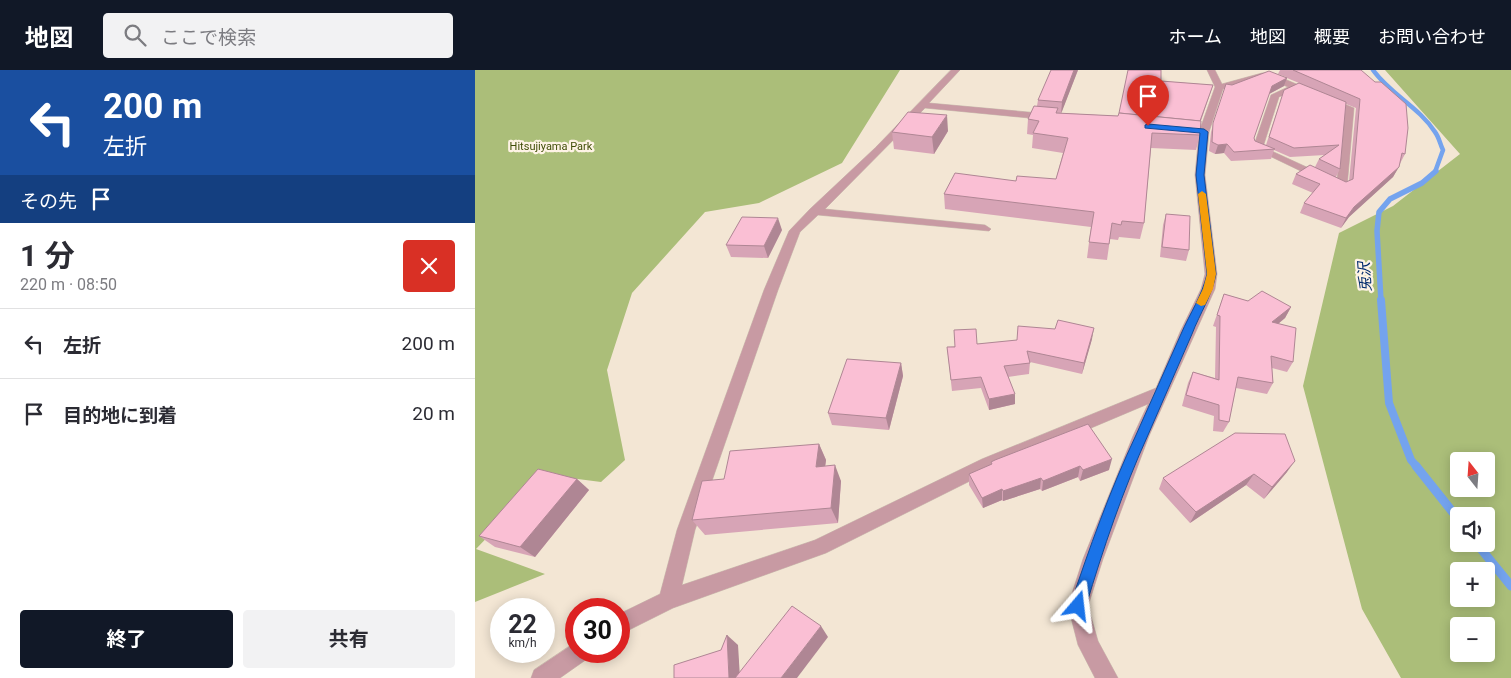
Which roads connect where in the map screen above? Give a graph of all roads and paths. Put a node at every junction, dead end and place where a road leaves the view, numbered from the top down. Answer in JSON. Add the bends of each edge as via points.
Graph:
{"nodes":[{"id":1,"x":956,"y":70,"type":"edge"},
{"id":2,"x":1211,"y":70,"type":"edge"},
{"id":3,"x":1283,"y":70,"type":"edge"},
{"id":4,"x":1266,"y":74,"type":"junction"},
{"id":5,"x":1297,"y":86,"type":"junction"},
{"id":6,"x":1219,"y":87,"type":"junction"},
{"id":7,"x":922,"y":105,"type":"junction"},
{"id":8,"x":1058,"y":118,"type":"edge"},
{"id":9,"x":814,"y":211,"type":"junction"},
{"id":10,"x":985,"y":229,"type":"dead end"},
{"id":11,"x":1162,"y":392,"type":"junction"},
{"id":12,"x":668,"y":600,"type":"junction"},
{"id":13,"x":630,"y":619,"type":"edge"},
{"id":14,"x":565,"y":661,"type":"edge"},
{"id":15,"x":542,"y":678,"type":"edge"},
{"id":16,"x":1107,"y":678,"type":"edge"}],
"edges":[{"from":1,"to":7,"type":"street"},
{"from":2,"to":6,"type":"street"},
{"from":3,"to":4,"type":"street"},
{"from":4,"to":5,"type":"street"},
{"from":4,"to":6,"type":"street"},
{"from":5,"to":5,"type":"street","via":[[1349,108],[1342,187],[1258,148],[1275,95]]},
{"from":6,"to":11,"type":"street","via":[[1199,131],[1200,175],[1211,274],[1208,289]]},
{"from":7,"to":8,"type":"street"},
{"from":7,"to":9,"type":"street"},
{"from":9,"to":10,"type":"street"},
{"from":9,"to":12,"type":"street","via":[[795,231],[771,290],[686,530]]},
{"from":11,"to":12,"type":"street","via":[[988,464],[819,548]]},
{"from":11,"to":16,"type":"street","via":[[1141,436],[1078,606],[1089,645]]},
{"from":12,"to":13,"type":"street"},
{"from":14,"to":15,"type":"street"}]}
